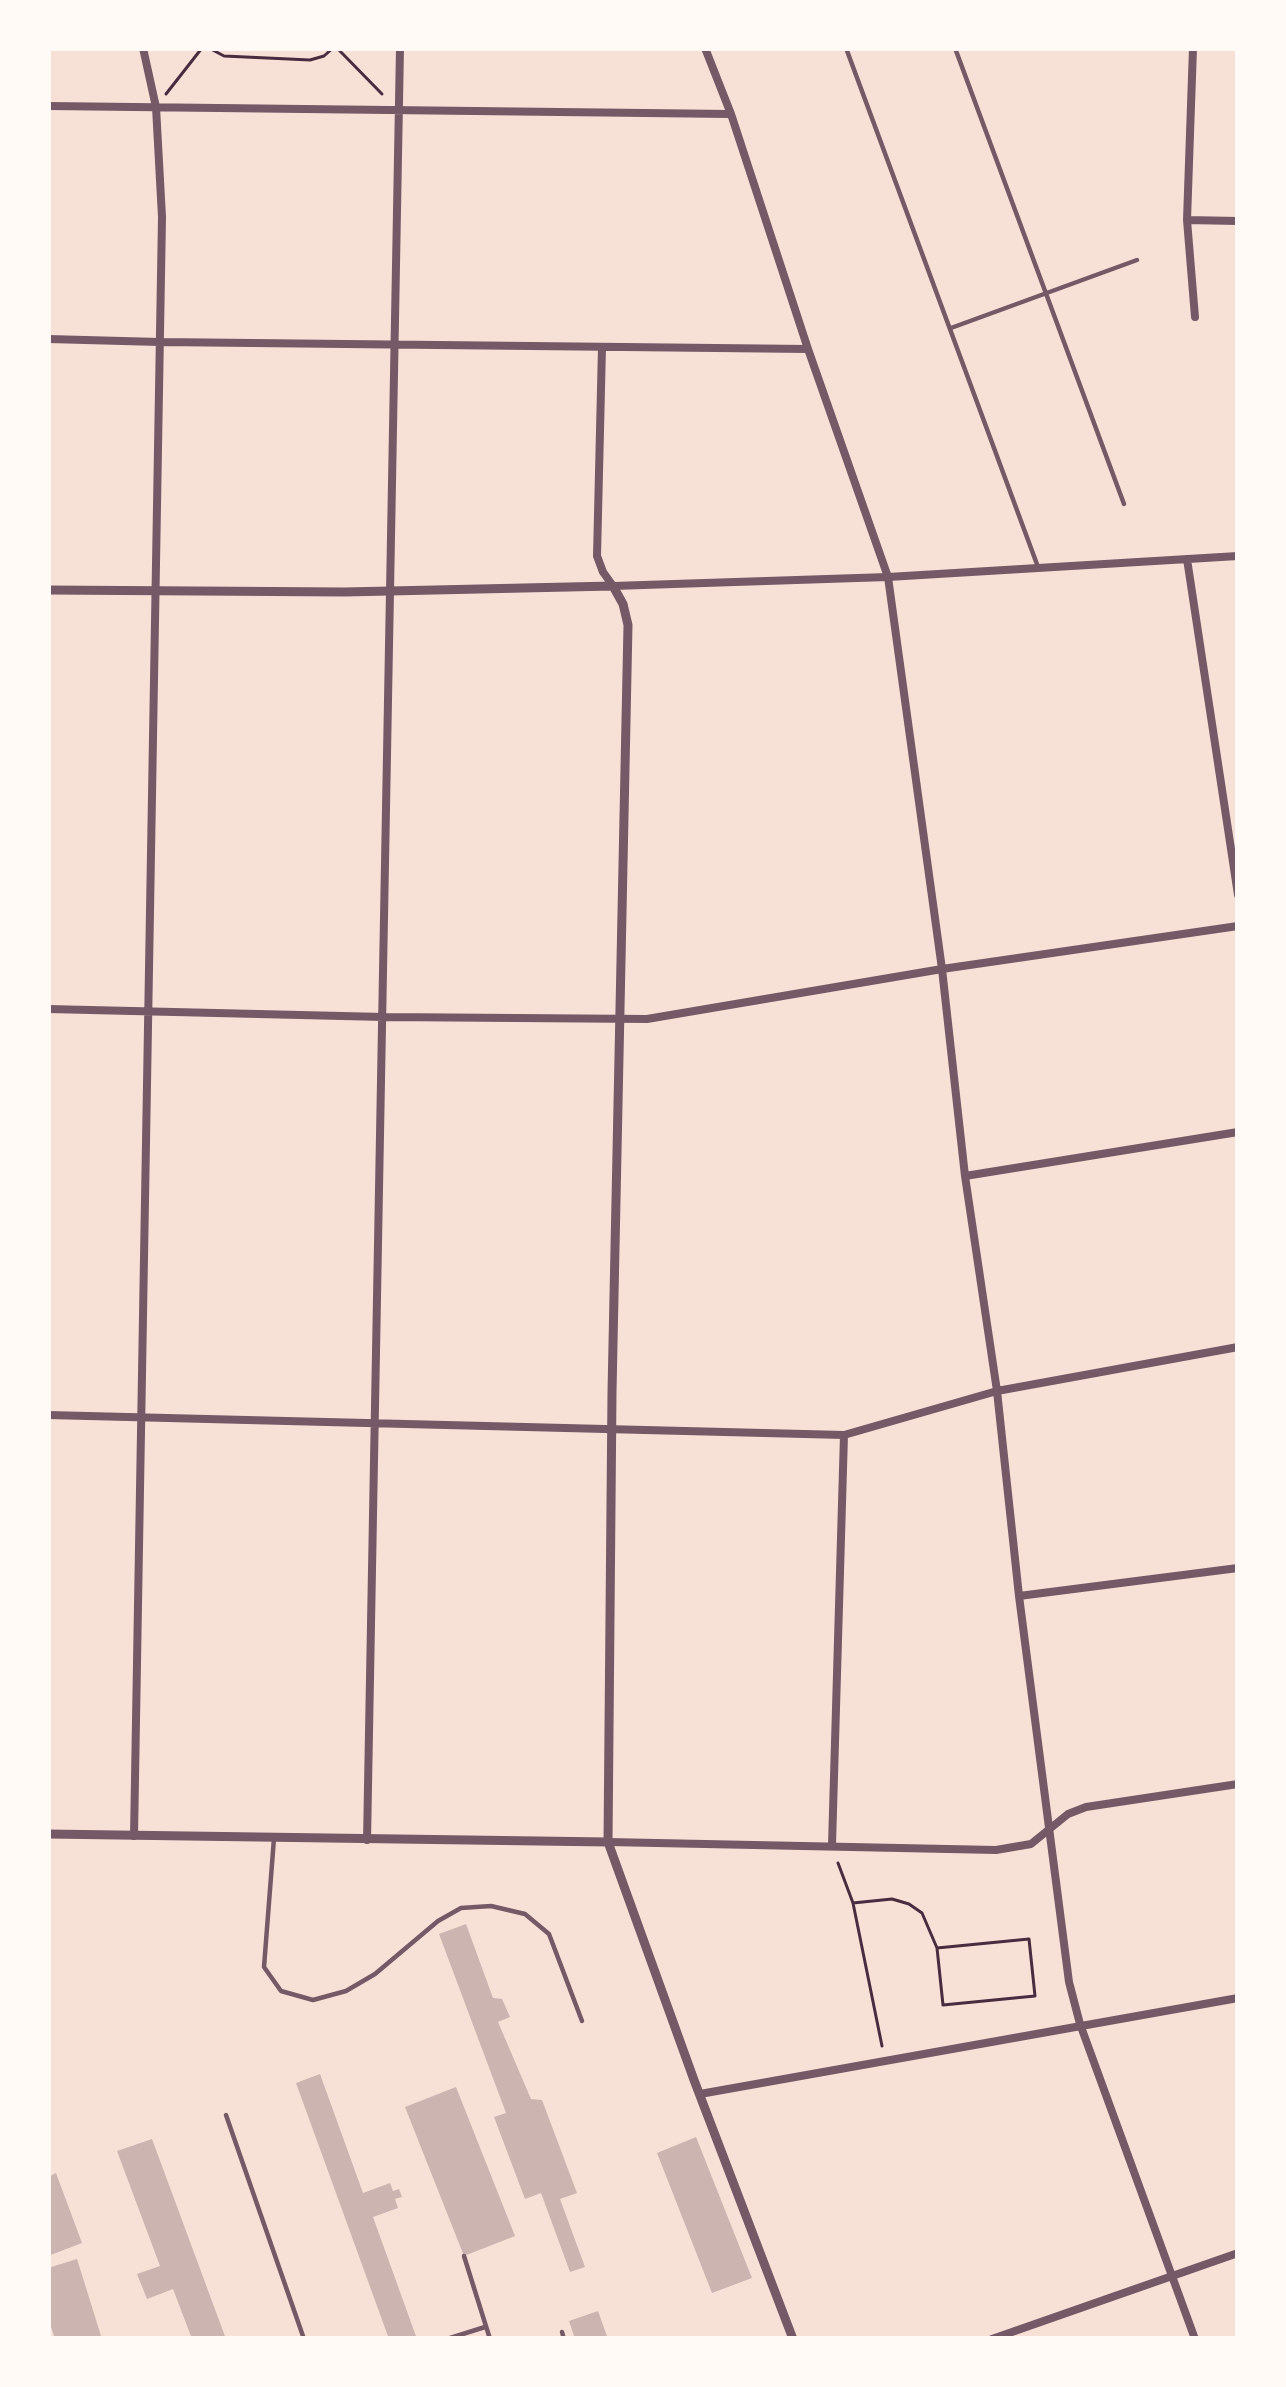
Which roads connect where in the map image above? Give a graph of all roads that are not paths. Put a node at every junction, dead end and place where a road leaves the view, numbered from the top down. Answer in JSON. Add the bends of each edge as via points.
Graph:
{"nodes":[{"id":1,"x":143,"y":48,"type":"edge"},
{"id":2,"x":400,"y":48,"type":"edge"},
{"id":3,"x":705,"y":48,"type":"edge"},
{"id":4,"x":846,"y":48,"type":"edge"},
{"id":5,"x":955,"y":48,"type":"edge"},
{"id":6,"x":1193,"y":48,"type":"edge"},
{"id":7,"x":48,"y":106,"type":"edge"},
{"id":8,"x":156,"y":107,"type":"junction"},
{"id":9,"x":399,"y":112,"type":"junction"},
{"id":10,"x":731,"y":114,"type":"junction"},
{"id":11,"x":1187,"y":220,"type":"junction"},
{"id":12,"x":1238,"y":221,"type":"edge"},
{"id":13,"x":1137,"y":260,"type":"dead end"},
{"id":14,"x":1046,"y":293,"type":"junction"},
{"id":15,"x":1195,"y":317,"type":"dead end"},
{"id":16,"x":950,"y":328,"type":"junction"},
{"id":17,"x":48,"y":339,"type":"edge"},
{"id":18,"x":160,"y":342,"type":"junction"},
{"id":19,"x":395,"y":345,"type":"junction"},
{"id":20,"x":602,"y":347,"type":"junction"},
{"id":21,"x":808,"y":349,"type":"junction"},
{"id":22,"x":1124,"y":504,"type":"dead end"},
{"id":23,"x":1238,"y":556,"type":"edge"},
{"id":24,"x":1187,"y":559,"type":"junction"},
{"id":25,"x":1038,"y":567,"type":"junction"},
{"id":26,"x":888,"y":577,"type":"junction"},
{"id":27,"x":613,"y":586,"type":"junction"},
{"id":28,"x":48,"y":590,"type":"edge"},
{"id":29,"x":154,"y":590,"type":"junction"},
{"id":30,"x":391,"y":591,"type":"junction"},
{"id":31,"x":1238,"y":895,"type":"edge"},
{"id":32,"x":1238,"y":926,"type":"edge"},
{"id":33,"x":942,"y":969,"type":"junction"},
{"id":34,"x":48,"y":1009,"type":"edge"},
{"id":35,"x":150,"y":1012,"type":"junction"},
{"id":36,"x":384,"y":1017,"type":"junction"},
{"id":37,"x":618,"y":1021,"type":"junction"},
{"id":38,"x":1238,"y":1132,"type":"edge"},
{"id":39,"x":965,"y":1176,"type":"junction"},
{"id":40,"x":1238,"y":1347,"type":"edge"},
{"id":41,"x":997,"y":1390,"type":"junction"},
{"id":42,"x":48,"y":1415,"type":"edge"},
{"id":43,"x":140,"y":1418,"type":"junction"},
{"id":44,"x":375,"y":1424,"type":"junction"},
{"id":45,"x":611,"y":1429,"type":"junction"},
{"id":46,"x":844,"y":1435,"type":"junction"},
{"id":47,"x":1238,"y":1568,"type":"edge"},
{"id":48,"x":1019,"y":1596,"type":"junction"},
{"id":49,"x":1238,"y":1784,"type":"edge"},
{"id":50,"x":1049,"y":1830,"type":"junction"},
{"id":51,"x":48,"y":1834,"type":"edge"},
{"id":52,"x":134,"y":1836,"type":"junction"},
{"id":53,"x":274,"y":1838,"type":"junction"},
{"id":54,"x":367,"y":1840,"type":"junction"},
{"id":55,"x":608,"y":1842,"type":"junction"},
{"id":56,"x":832,"y":1845,"type":"junction"},
{"id":57,"x":1238,"y":1998,"type":"edge"},
{"id":58,"x":581,"y":2021,"type":"dead end"},
{"id":59,"x":1080,"y":2024,"type":"junction"},
{"id":60,"x":700,"y":2093,"type":"junction"},
{"id":61,"x":226,"y":2115,"type":"dead end"},
{"id":62,"x":1238,"y":2253,"type":"edge"},
{"id":63,"x":464,"y":2256,"type":"dead end"},
{"id":64,"x":1173,"y":2278,"type":"junction"},
{"id":65,"x":485,"y":2326,"type":"junction"},
{"id":66,"x":304,"y":2339,"type":"edge"},
{"id":67,"x":447,"y":2339,"type":"edge"},
{"id":68,"x":490,"y":2339,"type":"edge"},
{"id":69,"x":793,"y":2339,"type":"edge"},
{"id":70,"x":992,"y":2339,"type":"edge"},
{"id":71,"x":1195,"y":2339,"type":"edge"}],
"edges":[{"from":1,"to":8,"type":"street"},
{"from":2,"to":9,"type":"street"},
{"from":3,"to":10,"type":"street"},
{"from":4,"to":16,"type":"lane"},
{"from":5,"to":14,"type":"lane"},
{"from":6,"to":11,"type":"street"},
{"from":7,"to":8,"type":"street"},
{"from":8,"to":9,"type":"street"},
{"from":8,"to":18,"type":"street"},
{"from":9,"to":10,"type":"street"},
{"from":9,"to":19,"type":"street"},
{"from":10,"to":21,"type":"street"},
{"from":11,"to":12,"type":"street"},
{"from":11,"to":15,"type":"street"},
{"from":13,"to":14,"type":"lane"},
{"from":14,"to":16,"type":"lane"},
{"from":14,"to":22,"type":"lane"},
{"from":16,"to":25,"type":"lane"},
{"from":17,"to":18,"type":"street"},
{"from":18,"to":19,"type":"street"},
{"from":18,"to":29,"type":"street"},
{"from":19,"to":20,"type":"street"},
{"from":19,"to":30,"type":"street"},
{"from":20,"to":21,"type":"street"},
{"from":20,"to":27,"type":"street","via":[[598,556]]},
{"from":21,"to":26,"type":"street"},
{"from":23,"to":24,"type":"street"},
{"from":24,"to":25,"type":"street"},
{"from":24,"to":31,"type":"street"},
{"from":25,"to":26,"type":"street"},
{"from":26,"to":27,"type":"street"},
{"from":26,"to":33,"type":"street"},
{"from":27,"to":30,"type":"street"},
{"from":27,"to":37,"type":"street","via":[[628,625]]},
{"from":28,"to":29,"type":"street"},
{"from":29,"to":30,"type":"street"},
{"from":29,"to":35,"type":"street"},
{"from":30,"to":36,"type":"street"},
{"from":32,"to":33,"type":"street"},
{"from":33,"to":37,"type":"street"},
{"from":33,"to":39,"type":"street"},
{"from":34,"to":35,"type":"street"},
{"from":35,"to":36,"type":"street"},
{"from":35,"to":43,"type":"street"},
{"from":36,"to":37,"type":"street"},
{"from":36,"to":44,"type":"street"},
{"from":37,"to":45,"type":"street"},
{"from":38,"to":39,"type":"street"},
{"from":39,"to":41,"type":"street"},
{"from":40,"to":41,"type":"street"},
{"from":41,"to":46,"type":"street"},
{"from":41,"to":48,"type":"street"},
{"from":42,"to":43,"type":"street"},
{"from":43,"to":44,"type":"street"},
{"from":43,"to":52,"type":"street"},
{"from":44,"to":45,"type":"street"},
{"from":44,"to":54,"type":"street"},
{"from":45,"to":46,"type":"street"},
{"from":45,"to":55,"type":"street"},
{"from":46,"to":56,"type":"street"},
{"from":47,"to":48,"type":"street"},
{"from":48,"to":50,"type":"street"},
{"from":49,"to":50,"type":"street","via":[[1086,1807]]},
{"from":50,"to":56,"type":"street","via":[[1031,1844],[996,1850]]},
{"from":50,"to":59,"type":"street"},
{"from":51,"to":52,"type":"street"},
{"from":52,"to":53,"type":"street"},
{"from":53,"to":54,"type":"street"},
{"from":53,"to":58,"type":"lane","via":[[264,1967],[281,1991],[313,2000],[346,1991],[438,1921],[461,1908],[491,1906],[525,1914],[549,1934]]},
{"from":54,"to":55,"type":"street"},
{"from":55,"to":56,"type":"street"},
{"from":55,"to":60,"type":"street"},
{"from":57,"to":59,"type":"street"},
{"from":59,"to":60,"type":"street"},
{"from":59,"to":64,"type":"street"},
{"from":60,"to":69,"type":"street"},
{"from":61,"to":66,"type":"lane"},
{"from":62,"to":64,"type":"street"},
{"from":63,"to":65,"type":"lane"},
{"from":64,"to":70,"type":"street"},
{"from":64,"to":71,"type":"street"},
{"from":65,"to":67,"type":"lane"},
{"from":65,"to":68,"type":"lane"}]}
